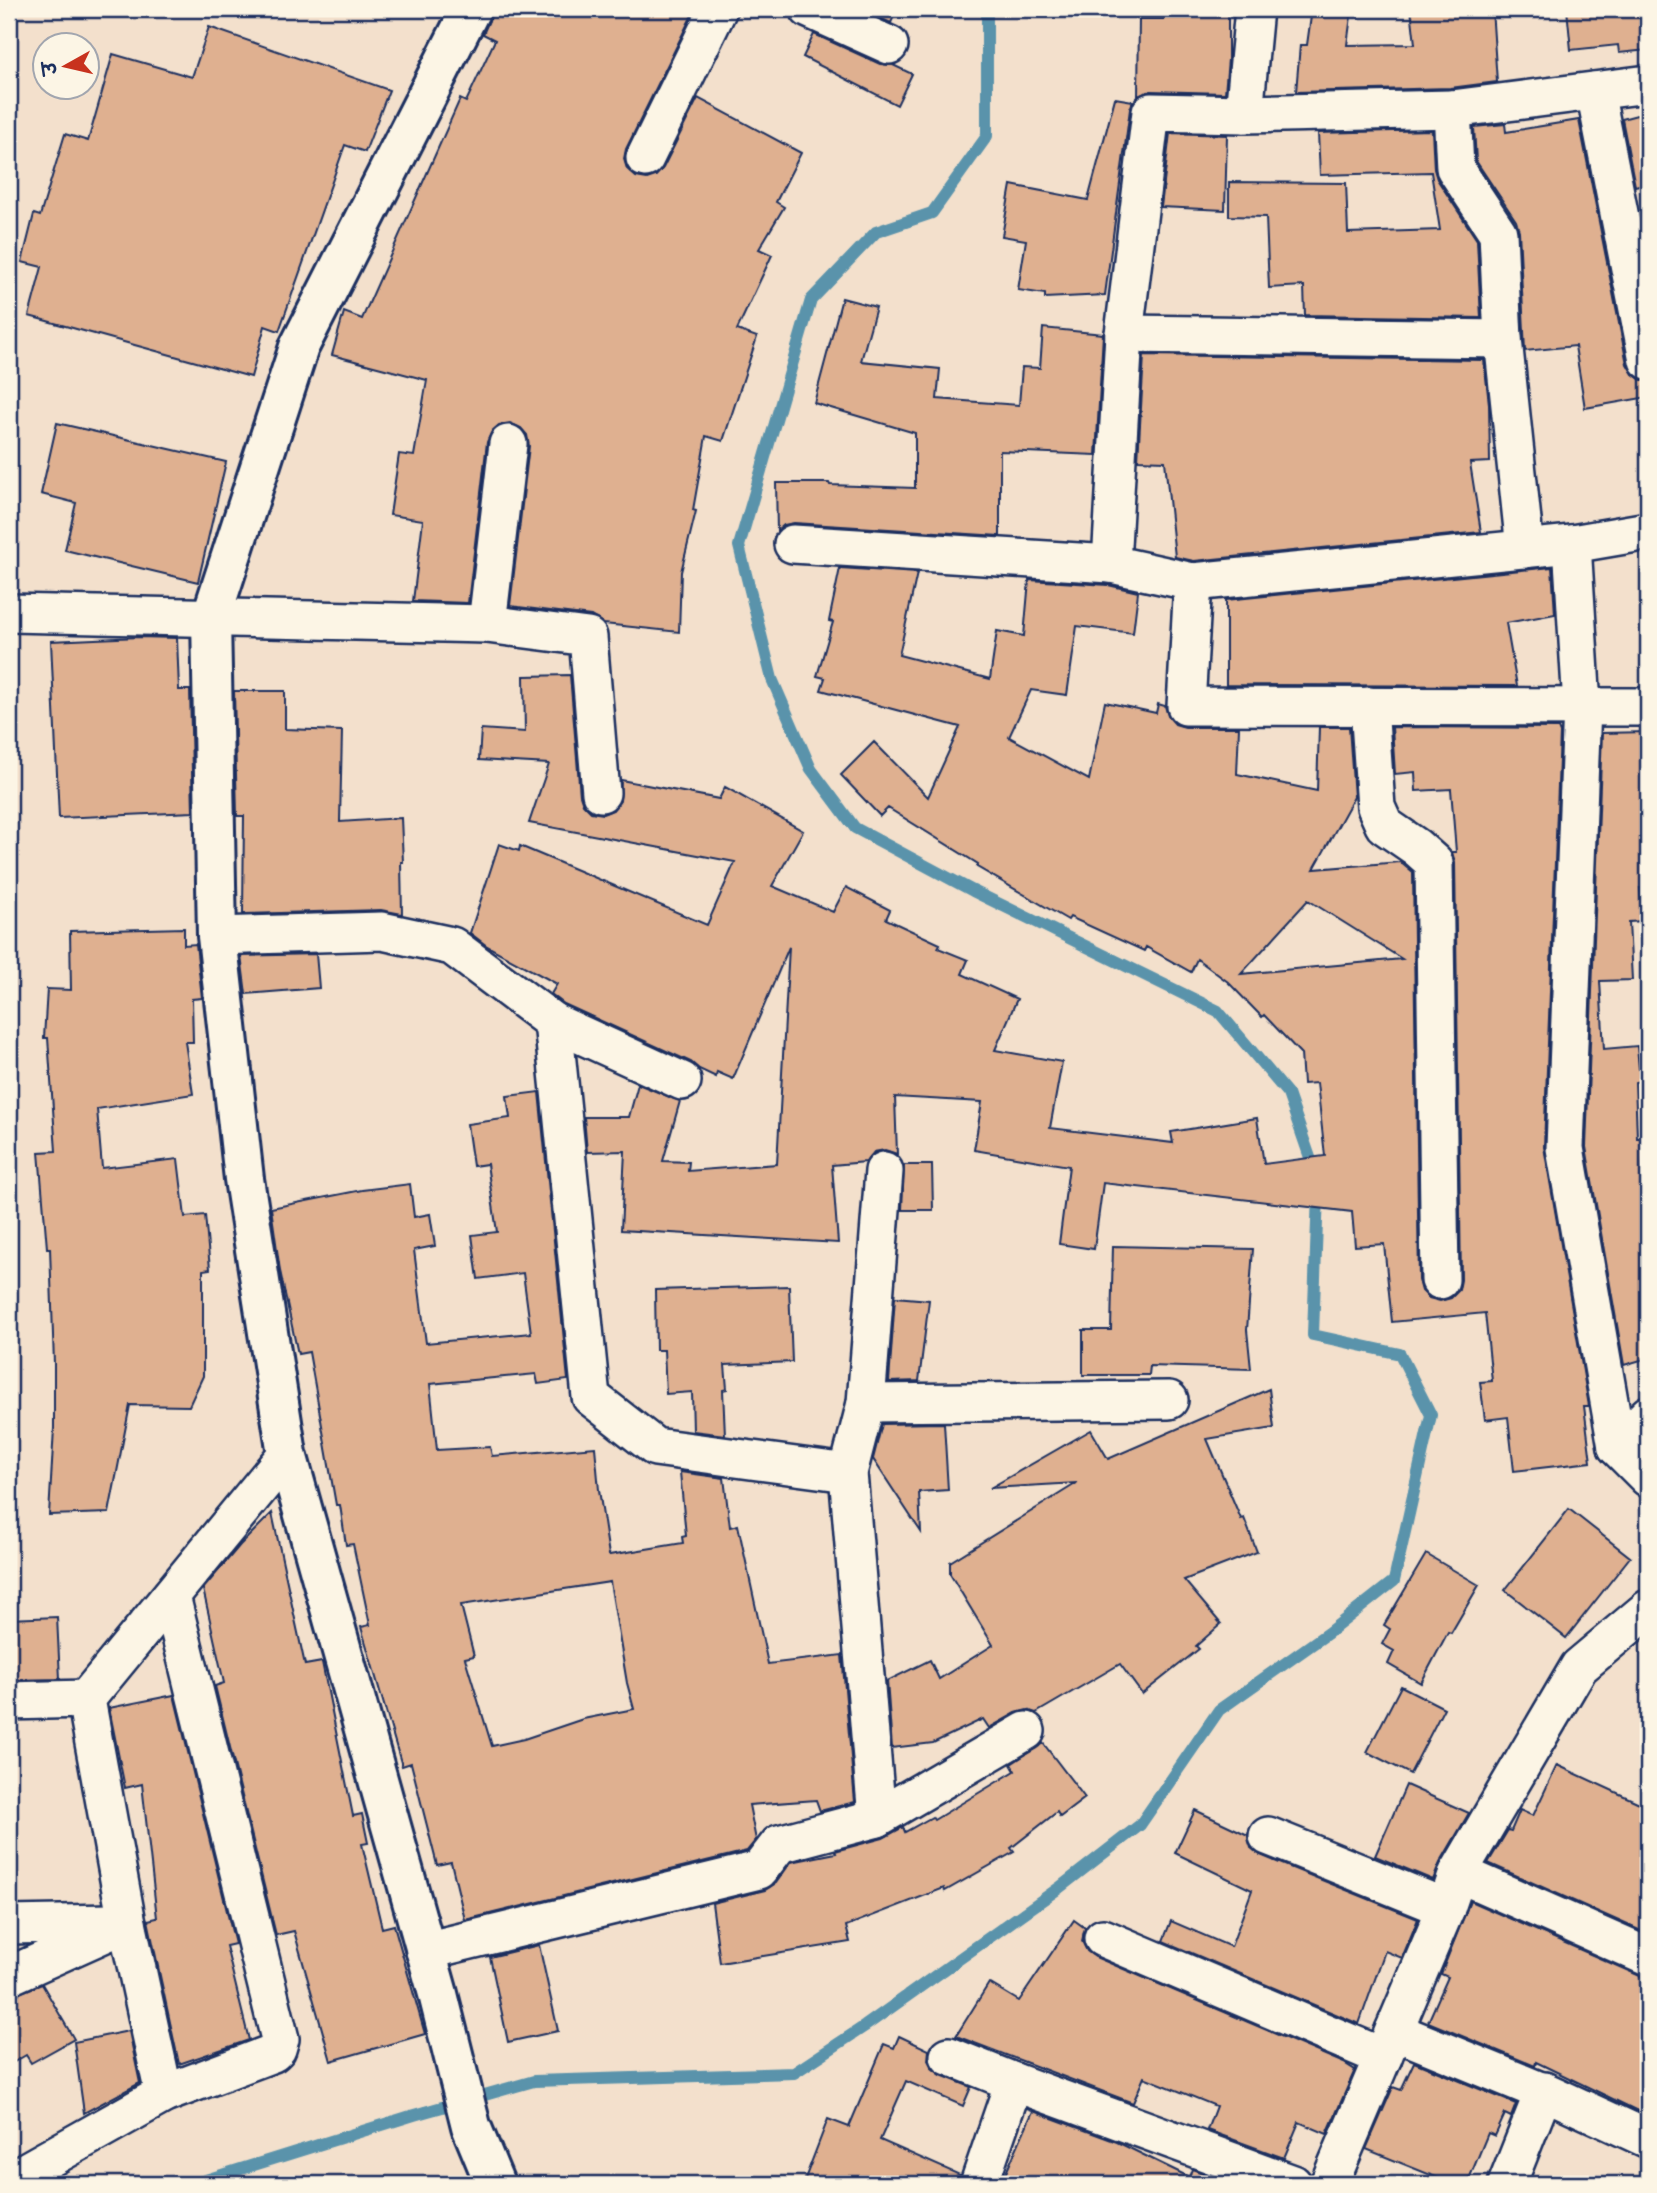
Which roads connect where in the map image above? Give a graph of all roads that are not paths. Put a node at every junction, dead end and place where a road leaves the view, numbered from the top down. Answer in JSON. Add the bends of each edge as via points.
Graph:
{"nodes":[{"id":1,"x":471,"y":9,"type":"edge"},
{"id":2,"x":718,"y":9,"type":"edge"},
{"id":3,"x":809,"y":9,"type":"edge"},
{"id":4,"x":1254,"y":9,"type":"edge"},
{"id":5,"x":889,"y":45,"type":"dead end"},
{"id":6,"x":1648,"y":84,"type":"edge"},
{"id":7,"x":1595,"y":91,"type":"junction"},
{"id":8,"x":1452,"y":109,"type":"junction"},
{"id":9,"x":1244,"y":114,"type":"junction"},
{"id":10,"x":645,"y":158,"type":"dead end"},
{"id":11,"x":1124,"y":334,"type":"junction"},
{"id":12,"x":1503,"y":339,"type":"junction"},
{"id":13,"x":1648,"y":360,"type":"edge"},
{"id":14,"x":508,"y":444,"type":"dead end"},
{"id":15,"x":1648,"y":531,"type":"edge"},
{"id":16,"x":793,"y":544,"type":"dead end"},
{"id":17,"x":1572,"y":544,"type":"junction"},
{"id":18,"x":1525,"y":549,"type":"junction"},
{"id":19,"x":1111,"y":564,"type":"junction"},
{"id":20,"x":1193,"y":582,"type":"junction"},
{"id":21,"x":9,"y":614,"type":"edge"},
{"id":22,"x":211,"y":618,"type":"junction"},
{"id":23,"x":487,"y":624,"type":"junction"},
{"id":24,"x":1369,"y":706,"type":"junction"},
{"id":25,"x":1582,"y":706,"type":"junction"},
{"id":26,"x":1648,"y":707,"type":"edge"},
{"id":27,"x":601,"y":793,"type":"dead end"},
{"id":28,"x":217,"y":936,"type":"junction"},
{"id":29,"x":553,"y":1022,"type":"junction"},
{"id":30,"x":682,"y":1081,"type":"dead end"},
{"id":31,"x":884,"y":1171,"type":"dead end"},
{"id":32,"x":1440,"y":1280,"type":"dead end"},
{"id":33,"x":1169,"y":1400,"type":"dead end"},
{"id":34,"x":866,"y":1403,"type":"junction"},
{"id":35,"x":1648,"y":1415,"type":"edge"},
{"id":36,"x":1617,"y":1447,"type":"junction"},
{"id":37,"x":287,"y":1454,"type":"junction"},
{"id":38,"x":848,"y":1473,"type":"junction"},
{"id":39,"x":1648,"y":1478,"type":"edge"},
{"id":40,"x":171,"y":1595,"type":"junction"},
{"id":41,"x":1648,"y":1609,"type":"edge"},
{"id":42,"x":86,"y":1699,"type":"junction"},
{"id":43,"x":9,"y":1701,"type":"edge"},
{"id":44,"x":1026,"y":1731,"type":"dead end"},
{"id":45,"x":877,"y":1818,"type":"junction"},
{"id":46,"x":1268,"y":1836,"type":"dead end"},
{"id":47,"x":1458,"y":1873,"type":"junction"},
{"id":48,"x":1446,"y":1908,"type":"junction"},
{"id":49,"x":127,"y":1923,"type":"junction"},
{"id":50,"x":9,"y":1925,"type":"edge"},
{"id":51,"x":1103,"y":1938,"type":"dead end"},
{"id":52,"x":425,"y":1951,"type":"junction"},
{"id":53,"x":1648,"y":1957,"type":"edge"},
{"id":54,"x":9,"y":1976,"type":"edge"},
{"id":55,"x":1388,"y":2044,"type":"junction"},
{"id":56,"x":949,"y":2056,"type":"dead end"},
{"id":57,"x":1014,"y":2082,"type":"junction"},
{"id":58,"x":1544,"y":2092,"type":"junction"},
{"id":59,"x":164,"y":2094,"type":"junction"},
{"id":60,"x":1648,"y":2139,"type":"edge"},
{"id":61,"x":9,"y":2181,"type":"edge"},
{"id":62,"x":495,"y":2184,"type":"edge"},
{"id":63,"x":979,"y":2184,"type":"edge"},
{"id":64,"x":1293,"y":2184,"type":"edge"},
{"id":65,"x":1329,"y":2184,"type":"edge"},
{"id":66,"x":1507,"y":2184,"type":"edge"}],
"edges":[{"from":1,"to":22,"type":"street","via":[[299,347]]},
{"from":2,"to":10,"type":"street"},
{"from":3,"to":5,"type":"street"},
{"from":4,"to":9,"type":"street"},
{"from":6,"to":7,"type":"street"},
{"from":7,"to":8,"type":"street"},
{"from":7,"to":13,"type":"street"},
{"from":8,"to":9,"type":"street"},
{"from":8,"to":12,"type":"street","via":[[1455,168],[1498,233]]},
{"from":9,"to":11,"type":"street","via":[[1151,112]]},
{"from":11,"to":12,"type":"street"},
{"from":11,"to":19,"type":"street"},
{"from":12,"to":18,"type":"street"},
{"from":14,"to":23,"type":"street"},
{"from":15,"to":17,"type":"street"},
{"from":16,"to":19,"type":"street"},
{"from":17,"to":18,"type":"street"},
{"from":17,"to":25,"type":"street"},
{"from":18,"to":20,"type":"street"},
{"from":19,"to":20,"type":"street"},
{"from":20,"to":24,"type":"street","via":[[1186,706]]},
{"from":21,"to":22,"type":"street"},
{"from":22,"to":23,"type":"street"},
{"from":22,"to":28,"type":"street"},
{"from":23,"to":27,"type":"street","via":[[588,637]]},
{"from":24,"to":25,"type":"street"},
{"from":24,"to":32,"type":"street","via":[[1376,807],[1384,825],[1434,863]]},
{"from":25,"to":26,"type":"street"},
{"from":25,"to":36,"type":"street","via":[[1565,1148]]},
{"from":28,"to":29,"type":"street","via":[[382,931],[452,946]]},
{"from":28,"to":37,"type":"street","via":[[244,1179]]},
{"from":29,"to":30,"type":"street"},
{"from":29,"to":38,"type":"street","via":[[591,1397],[654,1447]]},
{"from":31,"to":34,"type":"street"},
{"from":33,"to":34,"type":"street"},
{"from":34,"to":38,"type":"street"},
{"from":35,"to":36,"type":"street"},
{"from":36,"to":39,"type":"street"},
{"from":37,"to":40,"type":"street"},
{"from":37,"to":52,"type":"street"},
{"from":38,"to":45,"type":"street"},
{"from":40,"to":42,"type":"street"},
{"from":40,"to":59,"type":"street","via":[[280,2039],[272,2053]]},
{"from":41,"to":47,"type":"street","via":[[1579,1667]]},
{"from":42,"to":43,"type":"street"},
{"from":42,"to":49,"type":"street"},
{"from":44,"to":45,"type":"street"},
{"from":45,"to":52,"type":"street","via":[[779,1844],[758,1870]]},
{"from":46,"to":48,"type":"street"},
{"from":47,"to":48,"type":"street"},
{"from":47,"to":53,"type":"street"},
{"from":48,"to":55,"type":"street"},
{"from":49,"to":50,"type":"street"},
{"from":49,"to":54,"type":"street"},
{"from":49,"to":59,"type":"street"},
{"from":51,"to":55,"type":"street"},
{"from":52,"to":62,"type":"street","via":[[471,2126]]},
{"from":55,"to":58,"type":"street"},
{"from":55,"to":65,"type":"street"},
{"from":56,"to":57,"type":"street"},
{"from":57,"to":63,"type":"street"},
{"from":57,"to":64,"type":"street"},
{"from":58,"to":60,"type":"street"},
{"from":58,"to":66,"type":"street"},
{"from":59,"to":61,"type":"street"}]}
